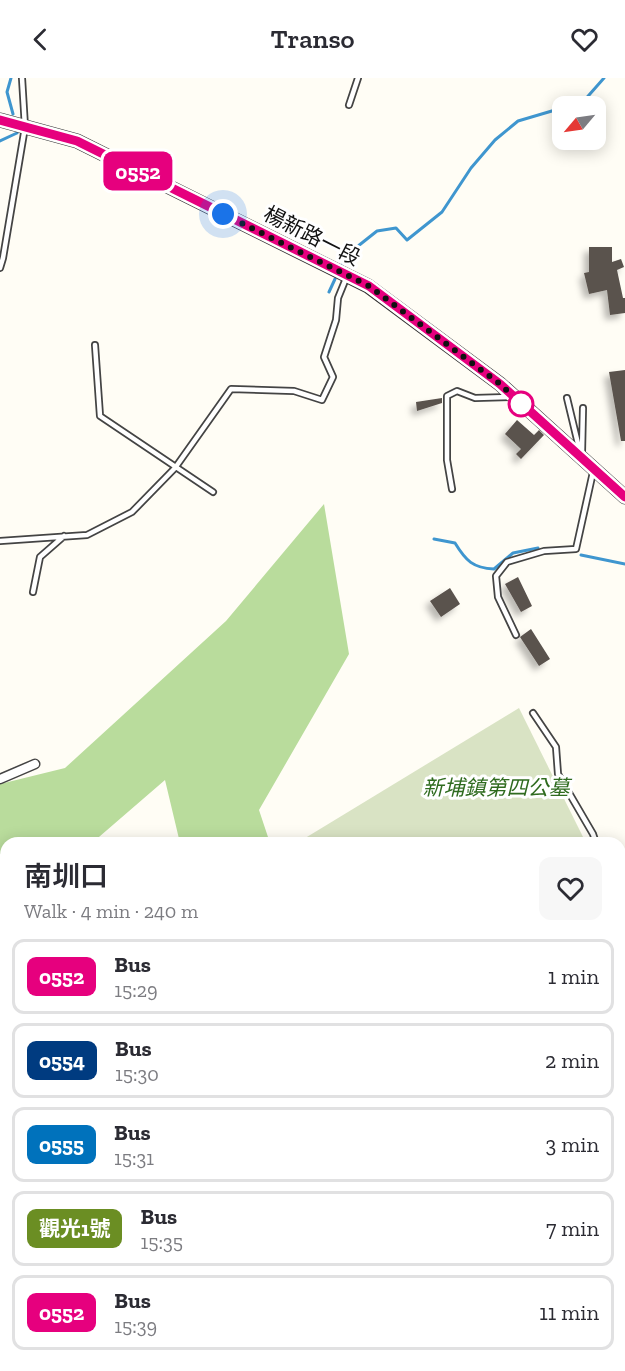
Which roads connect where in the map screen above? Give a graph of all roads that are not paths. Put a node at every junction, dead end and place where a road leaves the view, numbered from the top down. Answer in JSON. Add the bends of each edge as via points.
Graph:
{"nodes":[{"id":1,"x":22,"y":78,"type":"edge"},
{"id":2,"x":358,"y":78,"type":"edge"},
{"id":3,"x":349,"y":105,"type":"dead end"},
{"id":4,"x":0,"y":120,"type":"edge"},
{"id":5,"x":25,"y":127,"type":"junction"},
{"id":6,"x":0,"y":268,"type":"edge"},
{"id":7,"x":347,"y":276,"type":"junction"},
{"id":8,"x":95,"y":345,"type":"dead end"},
{"id":9,"x":513,"y":397,"type":"junction"},
{"id":10,"x":567,"y":398,"type":"dead end"},
{"id":11,"x":583,"y":408,"type":"dead end"},
{"id":12,"x":581,"y":458,"type":"junction"},
{"id":13,"x":176,"y":468,"type":"junction"},
{"id":14,"x":594,"y":469,"type":"junction"},
{"id":15,"x":453,"y":489,"type":"dead end"},
{"id":16,"x":213,"y":492,"type":"dead end"},
{"id":17,"x":625,"y":497,"type":"edge"},
{"id":18,"x":64,"y":536,"type":"junction"},
{"id":19,"x":0,"y":541,"type":"edge"},
{"id":20,"x":33,"y":592,"type":"dead end"},
{"id":21,"x":516,"y":634,"type":"dead end"},
{"id":22,"x":533,"y":713,"type":"dead end"},
{"id":23,"x":34,"y":764,"type":"dead end"},
{"id":24,"x":0,"y":778,"type":"edge"},
{"id":25,"x":594,"y":837,"type":"edge"}],
"edges":[{"from":1,"to":5,"type":"lane"},
{"from":2,"to":3,"type":"lane"},
{"from":4,"to":5,"type":"main road","name":"楊新路一段"},
{"from":5,"to":6,"type":"lane"},
{"from":5,"to":7,"type":"main road","name":"楊新路一段","via":[[77,141]]},
{"from":7,"to":9,"type":"main road","name":"楊新路一段","via":[[369,286]]},
{"from":7,"to":13,"type":"lane","via":[[324,357],[333,377],[322,400],[294,391],[231,389]]},
{"from":8,"to":13,"type":"lane","via":[[100,416]]},
{"from":9,"to":12,"type":"main road","name":"楊新路一段"},
{"from":9,"to":15,"type":"lane","via":[[475,398],[457,391],[447,396],[447,460]]},
{"from":10,"to":12,"type":"lane"},
{"from":11,"to":12,"type":"lane"},
{"from":12,"to":14,"type":"main road","name":"楊新路一段"},
{"from":13,"to":16,"type":"lane"},
{"from":13,"to":18,"type":"lane","via":[[132,512],[87,535]]},
{"from":14,"to":17,"type":"main road","name":"楊新路一段"},
{"from":14,"to":21,"type":"lane","via":[[576,549],[544,551],[507,562],[496,576],[498,597]]},
{"from":18,"to":19,"type":"lane"},
{"from":18,"to":20,"type":"lane","via":[[40,557]]},
{"from":22,"to":25,"type":"lane","via":[[556,747],[558,774]]},
{"from":23,"to":24,"type":"street"}]}
